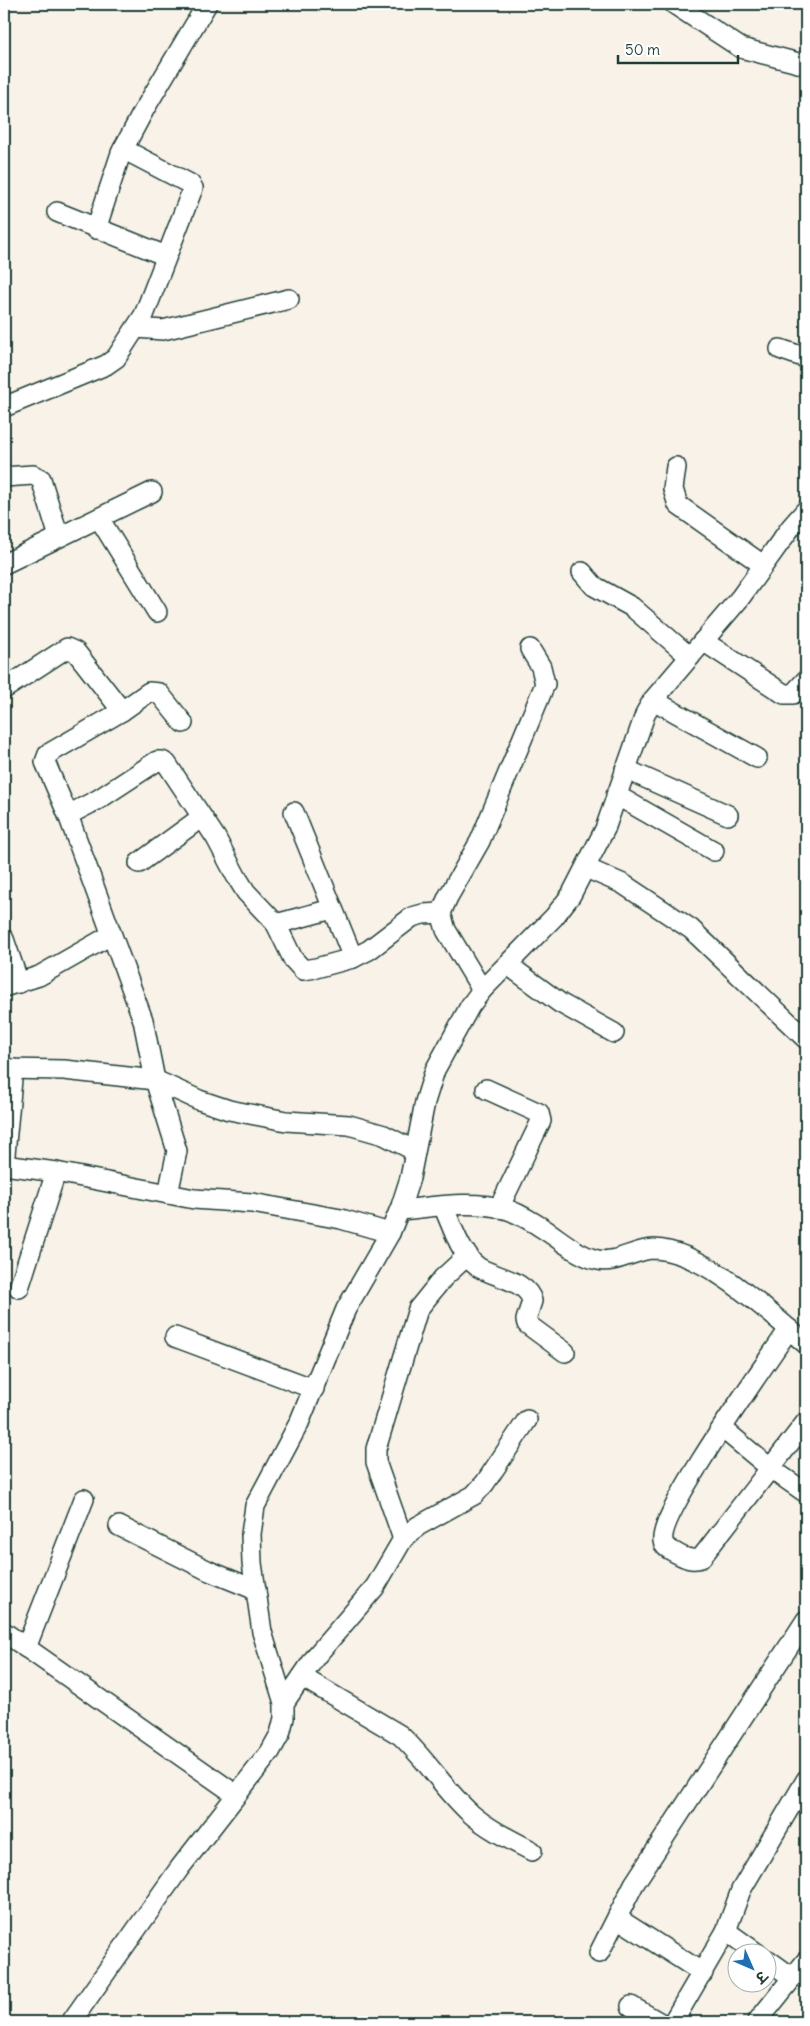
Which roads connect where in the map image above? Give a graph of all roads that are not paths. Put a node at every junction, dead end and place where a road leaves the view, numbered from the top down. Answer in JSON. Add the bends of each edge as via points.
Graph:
{"nodes":[{"id":1,"x":207,"y":4,"type":"edge"},
{"id":2,"x":674,"y":4,"type":"edge"},
{"id":3,"x":806,"y":65,"type":"edge"},
{"id":4,"x":123,"y":149,"type":"junction"},
{"id":5,"x":57,"y":212,"type":"dead end"},
{"id":6,"x":96,"y":229,"type":"junction"},
{"id":7,"x":166,"y":256,"type":"junction"},
{"id":8,"x":289,"y":298,"type":"dead end"},
{"id":9,"x":136,"y":328,"type":"junction"},
{"id":10,"x":780,"y":349,"type":"dead end"},
{"id":11,"x":806,"y":358,"type":"edge"},
{"id":12,"x":4,"y":407,"type":"edge"},
{"id":13,"x":676,"y":467,"type":"dead end"},
{"id":14,"x":4,"y":477,"type":"edge"},
{"id":15,"x":152,"y":492,"type":"dead end"},
{"id":16,"x":806,"y":510,"type":"edge"},
{"id":17,"x":99,"y":518,"type":"junction"},
{"id":18,"x":60,"y":537,"type":"junction"},
{"id":19,"x":4,"y":564,"type":"edge"},
{"id":20,"x":763,"y":565,"type":"junction"},
{"id":21,"x":582,"y":572,"type":"dead end"},
{"id":22,"x":157,"y":612,"type":"dead end"},
{"id":23,"x":703,"y":641,"type":"junction"},
{"id":24,"x":530,"y":649,"type":"dead end"},
{"id":25,"x":690,"y":657,"type":"junction"},
{"id":26,"x":806,"y":680,"type":"edge"},
{"id":27,"x":4,"y":689,"type":"edge"},
{"id":28,"x":653,"y":700,"type":"junction"},
{"id":29,"x":122,"y":710,"type":"junction"},
{"id":30,"x":183,"y":723,"type":"dead end"},
{"id":31,"x":757,"y":758,"type":"dead end"},
{"id":32,"x":625,"y":769,"type":"junction"},
{"id":33,"x":616,"y":795,"type":"junction"},
{"id":34,"x":294,"y":812,"type":"dead end"},
{"id":35,"x":68,"y":815,"type":"junction"},
{"id":36,"x":728,"y":815,"type":"dead end"},
{"id":37,"x":202,"y":817,"type":"junction"},
{"id":38,"x":714,"y":851,"type":"dead end"},
{"id":39,"x":139,"y":863,"type":"dead end"},
{"id":40,"x":586,"y":868,"type":"junction"},
{"id":41,"x":332,"y":910,"type":"junction"},
{"id":42,"x":442,"y":913,"type":"junction"},
{"id":43,"x":276,"y":924,"type":"junction"},
{"id":44,"x":112,"y":935,"type":"junction"},
{"id":45,"x":4,"y":938,"type":"edge"},
{"id":46,"x":353,"y":958,"type":"junction"},
{"id":47,"x":508,"y":965,"type":"junction"},
{"id":48,"x":12,"y":985,"type":"edge"},
{"id":49,"x":482,"y":990,"type":"junction"},
{"id":50,"x":614,"y":1033,"type":"dead end"},
{"id":51,"x":806,"y":1039,"type":"edge"},
{"id":52,"x":8,"y":1069,"type":"edge"},
{"id":53,"x":155,"y":1080,"type":"junction"},
{"id":54,"x":486,"y":1089,"type":"dead end"},
{"id":55,"x":415,"y":1151,"type":"junction"},
{"id":56,"x":4,"y":1165,"type":"edge"},
{"id":57,"x":56,"y":1172,"type":"junction"},
{"id":58,"x":168,"y":1194,"type":"junction"},
{"id":59,"x":443,"y":1206,"type":"junction"},
{"id":60,"x":499,"y":1208,"type":"junction"},
{"id":61,"x":400,"y":1210,"type":"junction"},
{"id":62,"x":390,"y":1233,"type":"junction"},
{"id":63,"x":468,"y":1255,"type":"junction"},
{"id":64,"x":19,"y":1288,"type":"dead end"},
{"id":65,"x":789,"y":1329,"type":"junction"},
{"id":66,"x":175,"y":1338,"type":"dead end"},
{"id":67,"x":806,"y":1344,"type":"edge"},
{"id":68,"x":565,"y":1352,"type":"dead end"},
{"id":69,"x":314,"y":1389,"type":"junction"},
{"id":70,"x":527,"y":1420,"type":"dead end"},
{"id":71,"x":806,"y":1422,"type":"edge"},
{"id":72,"x":722,"y":1428,"type":"junction"},
{"id":73,"x":770,"y":1468,"type":"junction"},
{"id":74,"x":806,"y":1492,"type":"edge"},
{"id":75,"x":84,"y":1499,"type":"dead end"},
{"id":76,"x":119,"y":1526,"type":"dead end"},
{"id":77,"x":403,"y":1539,"type":"junction"},
{"id":78,"x":256,"y":1590,"type":"junction"},
{"id":79,"x":806,"y":1620,"type":"edge"},
{"id":80,"x":4,"y":1632,"type":"edge"},
{"id":81,"x":26,"y":1648,"type":"junction"},
{"id":82,"x":302,"y":1677,"type":"junction"},
{"id":83,"x":284,"y":1703,"type":"junction"},
{"id":84,"x":806,"y":1780,"type":"edge"},
{"id":85,"x":235,"y":1794,"type":"junction"},
{"id":86,"x":532,"y":1851,"type":"dead end"},
{"id":87,"x":617,"y":1918,"type":"junction"},
{"id":88,"x":726,"y":1931,"type":"junction"},
{"id":89,"x":744,"y":1944,"type":"edge"},
{"id":90,"x":599,"y":1953,"type":"dead end"},
{"id":91,"x":806,"y":1961,"type":"edge"},
{"id":92,"x":778,"y":1967,"type":"edge"},
{"id":93,"x":703,"y":1973,"type":"junction"},
{"id":94,"x":793,"y":1978,"type":"junction"},
{"id":95,"x":631,"y":2006,"type":"dead end"},
{"id":96,"x":72,"y":2022,"type":"edge"},
{"id":97,"x":659,"y":2022,"type":"edge"},
{"id":98,"x":673,"y":2022,"type":"edge"},
{"id":99,"x":757,"y":2022,"type":"edge"}],
"edges":[{"from":1,"to":4,"type":"street"},
{"from":2,"to":3,"type":"street","via":[[741,48]]},
{"from":4,"to":6,"type":"street"},
{"from":4,"to":7,"type":"street","via":[[193,188]]},
{"from":5,"to":6,"type":"street"},
{"from":6,"to":7,"type":"street"},
{"from":7,"to":9,"type":"street","via":[[153,294]]},
{"from":8,"to":9,"type":"street","via":[[164,330]]},
{"from":9,"to":12,"type":"street","via":[[116,358],[106,365]]},
{"from":10,"to":11,"type":"street"},
{"from":13,"to":20,"type":"street","via":[[673,489],[678,505]]},
{"from":14,"to":18,"type":"street","via":[[33,475],[41,479]]},
{"from":15,"to":17,"type":"street"},
{"from":16,"to":20,"type":"street"},
{"from":17,"to":18,"type":"street"},
{"from":17,"to":22,"type":"street"},
{"from":18,"to":19,"type":"street"},
{"from":20,"to":23,"type":"street"},
{"from":21,"to":25,"type":"street","via":[[594,586],[632,607]]},
{"from":23,"to":25,"type":"street"},
{"from":23,"to":26,"type":"street","via":[[784,694],[793,694]]},
{"from":24,"to":42,"type":"street","via":[[541,667],[545,684],[480,842]]},
{"from":25,"to":28,"type":"street"},
{"from":27,"to":29,"type":"street","via":[[67,648],[76,652]]},
{"from":28,"to":31,"type":"street"},
{"from":28,"to":32,"type":"street"},
{"from":29,"to":30,"type":"street","via":[[155,691]]},
{"from":29,"to":35,"type":"street","via":[[45,758]]},
{"from":32,"to":33,"type":"street"},
{"from":32,"to":36,"type":"street"},
{"from":33,"to":38,"type":"street"},
{"from":33,"to":40,"type":"street","via":[[605,829]]},
{"from":34,"to":41,"type":"street"},
{"from":35,"to":37,"type":"street","via":[[114,790],[156,761],[162,761]]},
{"from":35,"to":44,"type":"street"},
{"from":37,"to":39,"type":"street"},
{"from":37,"to":43,"type":"street","via":[[246,892]]},
{"from":40,"to":47,"type":"street","via":[[554,918]]},
{"from":40,"to":51,"type":"street","via":[[623,884],[691,929]]},
{"from":41,"to":43,"type":"street"},
{"from":41,"to":46,"type":"street"},
{"from":42,"to":46,"type":"street","via":[[412,917],[369,950]]},
{"from":42,"to":49,"type":"street","via":[[446,930]]},
{"from":43,"to":46,"type":"street","via":[[293,960],[303,970]]},
{"from":44,"to":48,"type":"street","via":[[56,967]]},
{"from":44,"to":53,"type":"street","via":[[143,1020]]},
{"from":45,"to":48,"type":"street"},
{"from":47,"to":49,"type":"street"},
{"from":47,"to":50,"type":"street","via":[[560,1003]]},
{"from":49,"to":55,"type":"street","via":[[434,1070]]},
{"from":52,"to":53,"type":"street","via":[[64,1070]]},
{"from":52,"to":56,"type":"street"},
{"from":53,"to":55,"type":"street","via":[[229,1110],[286,1121],[349,1125],[384,1135]]},
{"from":53,"to":58,"type":"street","via":[[177,1151]]},
{"from":54,"to":60,"type":"street","via":[[532,1108],[539,1113],[541,1121]]},
{"from":55,"to":61,"type":"street"},
{"from":56,"to":57,"type":"street"},
{"from":57,"to":58,"type":"street"},
{"from":57,"to":64,"type":"street"},
{"from":58,"to":62,"type":"street","via":[[252,1203],[341,1219]]},
{"from":59,"to":60,"type":"street"},
{"from":59,"to":61,"type":"street"},
{"from":59,"to":63,"type":"street"},
{"from":60,"to":65,"type":"street","via":[[507,1209],[584,1255],[600,1261],[653,1249],[683,1255],[753,1299]]},
{"from":61,"to":62,"type":"street"},
{"from":62,"to":69,"type":"street","via":[[346,1309]]},
{"from":63,"to":68,"type":"street","via":[[478,1266],[527,1290],[532,1301],[527,1324]]},
{"from":63,"to":77,"type":"street","via":[[443,1278],[418,1309],[376,1449],[376,1462]]},
{"from":65,"to":67,"type":"street"},
{"from":65,"to":72,"type":"street"},
{"from":66,"to":69,"type":"street"},
{"from":69,"to":78,"type":"street","via":[[255,1506],[251,1534]]},
{"from":70,"to":77,"type":"street","via":[[474,1495],[418,1526]]},
{"from":71,"to":73,"type":"street"},
{"from":72,"to":73,"type":"street"},
{"from":72,"to":73,"type":"street","via":[[681,1493],[663,1532],[663,1543],[668,1549],[694,1560],[701,1558]]},
{"from":73,"to":74,"type":"street"},
{"from":75,"to":81,"type":"street"},
{"from":76,"to":78,"type":"street","via":[[209,1571]]},
{"from":77,"to":82,"type":"street","via":[[375,1587]]},
{"from":78,"to":83,"type":"street","via":[[262,1632]]},
{"from":79,"to":87,"type":"street","via":[[634,1884]]},
{"from":80,"to":81,"type":"street"},
{"from":81,"to":85,"type":"street"},
{"from":82,"to":83,"type":"street"},
{"from":82,"to":86,"type":"street","via":[[400,1735],[470,1813],[488,1827]]},
{"from":83,"to":85,"type":"street","via":[[280,1734],[270,1752]]},
{"from":84,"to":88,"type":"street","via":[[741,1890]]},
{"from":85,"to":96,"type":"street"},
{"from":87,"to":90,"type":"street"},
{"from":87,"to":93,"type":"street"},
{"from":88,"to":89,"type":"street"},
{"from":88,"to":93,"type":"street"},
{"from":91,"to":94,"type":"street"},
{"from":92,"to":94,"type":"street"},
{"from":93,"to":98,"type":"street"},
{"from":94,"to":99,"type":"street"},
{"from":95,"to":97,"type":"street"}]}
